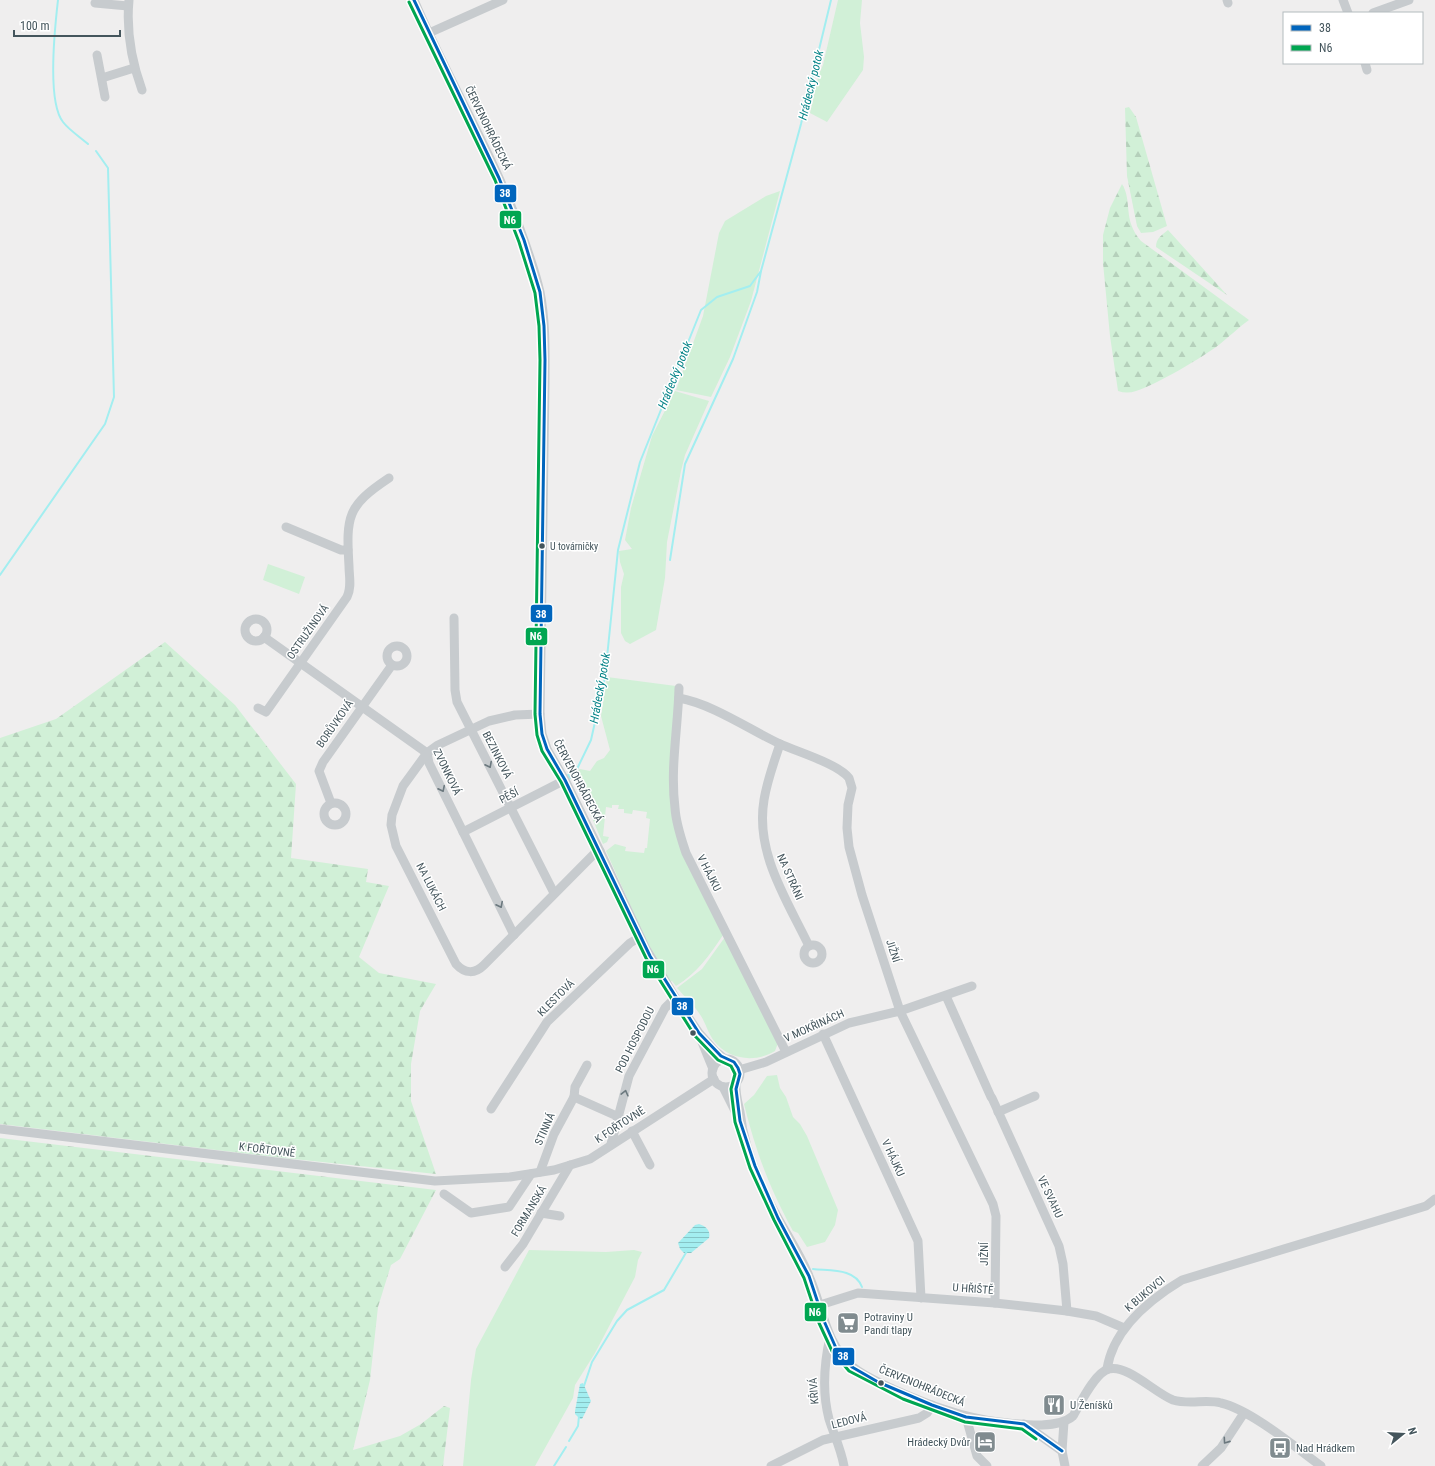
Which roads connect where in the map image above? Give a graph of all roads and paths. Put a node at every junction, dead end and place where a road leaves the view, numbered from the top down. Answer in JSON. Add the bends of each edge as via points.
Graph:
{"nodes":[{"id":1,"x":414,"y":0,"type":"edge"},
{"id":2,"x":503,"y":0,"type":"edge"},
{"id":3,"x":1343,"y":0,"type":"edge"},
{"id":4,"x":1409,"y":0,"type":"edge"},
{"id":5,"x":95,"y":3,"type":"dead end"},
{"id":6,"x":128,"y":3,"type":"edge"},
{"id":7,"x":1348,"y":12,"type":"edge"},
{"id":8,"x":1376,"y":12,"type":"edge"},
{"id":9,"x":429,"y":33,"type":"junction"},
{"id":10,"x":97,"y":55,"type":"dead end"},
{"id":11,"x":134,"y":68,"type":"junction"},
{"id":12,"x":102,"y":78,"type":"junction"},
{"id":13,"x":142,"y":90,"type":"dead end"},
{"id":14,"x":105,"y":97,"type":"dead end"},
{"id":15,"x":389,"y":478,"type":"dead end"},
{"id":16,"x":286,"y":527,"type":"dead end"},
{"id":17,"x":348,"y":550,"type":"junction"},
{"id":18,"x":454,"y":618,"type":"dead end"},
{"id":19,"x":264,"y":637,"type":"dead end"},
{"id":20,"x":301,"y":663,"type":"junction"},
{"id":21,"x":392,"y":665,"type":"dead end"},
{"id":22,"x":679,"y":688,"type":"dead end"},
{"id":23,"x":679,"y":698,"type":"junction"},
{"id":24,"x":362,"y":707,"type":"junction"},
{"id":25,"x":258,"y":708,"type":"dead end"},
{"id":26,"x":540,"y":714,"type":"junction"},
{"id":27,"x":471,"y":730,"type":"junction"},
{"id":28,"x":780,"y":744,"type":"junction"},
{"id":29,"x":427,"y":753,"type":"junction"},
{"id":30,"x":565,"y":780,"type":"junction"},
{"id":31,"x":331,"y":803,"type":"dead end"},
{"id":32,"x":511,"y":809,"type":"junction"},
{"id":33,"x":463,"y":832,"type":"junction"},
{"id":34,"x":600,"y":850,"type":"junction"},
{"id":35,"x":554,"y":893,"type":"junction"},
{"id":36,"x":514,"y":935,"type":"junction"},
{"id":37,"x":640,"y":937,"type":"junction"},
{"id":38,"x":809,"y":946,"type":"dead end"},
{"id":39,"x":972,"y":986,"type":"dead end"},
{"id":40,"x":946,"y":996,"type":"junction"},
{"id":41,"x":675,"y":998,"type":"junction"},
{"id":42,"x":900,"y":1011,"type":"junction"},
{"id":43,"x":699,"y":1033,"type":"junction"},
{"id":44,"x":823,"y":1034,"type":"junction"},
{"id":45,"x":786,"y":1052,"type":"junction"},
{"id":46,"x":726,"y":1060,"type":"junction"},
{"id":47,"x":587,"y":1065,"type":"dead end"},
{"id":48,"x":713,"y":1069,"type":"junction"},
{"id":49,"x":739,"y":1070,"type":"junction"},
{"id":50,"x":714,"y":1079,"type":"junction"},
{"id":51,"x":736,"y":1082,"type":"junction"},
{"id":52,"x":723,"y":1086,"type":"junction"},
{"id":53,"x":1035,"y":1096,"type":"dead end"},
{"id":54,"x":574,"y":1097,"type":"junction"},
{"id":55,"x":491,"y":1109,"type":"dead end"},
{"id":56,"x":998,"y":1112,"type":"junction"},
{"id":57,"x":619,"y":1117,"type":"junction"},
{"id":58,"x":740,"y":1121,"type":"junction"},
{"id":59,"x":0,"y":1129,"type":"edge"},
{"id":60,"x":632,"y":1131,"type":"junction"},
{"id":61,"x":611,"y":1144,"type":"junction"},
{"id":62,"x":570,"y":1165,"type":"junction"},
{"id":63,"x":650,"y":1166,"type":"dead end"},
{"id":64,"x":536,"y":1173,"type":"junction"},
{"id":65,"x":444,"y":1194,"type":"dead end"},
{"id":66,"x":1435,"y":1200,"type":"edge"},
{"id":67,"x":542,"y":1213,"type":"junction"},
{"id":68,"x":560,"y":1216,"type":"dead end"},
{"id":69,"x":505,"y":1267,"type":"dead end"},
{"id":70,"x":920,"y":1298,"type":"junction"},
{"id":71,"x":995,"y":1303,"type":"junction"},
{"id":72,"x":820,"y":1305,"type":"junction"},
{"id":73,"x":1067,"y":1311,"type":"junction"},
{"id":74,"x":1124,"y":1328,"type":"junction"},
{"id":75,"x":830,"y":1336,"type":"junction"},
{"id":76,"x":1107,"y":1369,"type":"junction"},
{"id":77,"x":932,"y":1405,"type":"junction"},
{"id":78,"x":1244,"y":1413,"type":"junction"},
{"id":79,"x":966,"y":1417,"type":"junction"},
{"id":80,"x":1064,"y":1422,"type":"junction"},
{"id":81,"x":1024,"y":1424,"type":"junction"},
{"id":82,"x":836,"y":1437,"type":"junction"},
{"id":83,"x":1062,"y":1451,"type":"junction"},
{"id":84,"x":772,"y":1466,"type":"edge"},
{"id":85,"x":844,"y":1466,"type":"edge"},
{"id":86,"x":987,"y":1466,"type":"edge"},
{"id":87,"x":1065,"y":1466,"type":"edge"},
{"id":88,"x":1202,"y":1466,"type":"edge"},
{"id":89,"x":1321,"y":1466,"type":"edge"}],
"edges":[{"from":1,"to":9,"type":"street","name":"ČERVENOHRÁDECKÁ"},
{"from":2,"to":9,"type":"street"},
{"from":3,"to":7,"type":"street"},
{"from":4,"to":8,"type":"street"},
{"from":5,"to":6,"type":"street"},
{"from":6,"to":11,"type":"street","via":[[128,30]]},
{"from":9,"to":26,"type":"street","name":"ČERVENOHRÁDECKÁ","via":[[505,189],[533,268],[542,304],[545,383]]},
{"from":10,"to":12,"type":"street"},
{"from":11,"to":12,"type":"street"},
{"from":11,"to":13,"type":"street"},
{"from":12,"to":14,"type":"street"},
{"from":15,"to":17,"type":"street","name":"OSTRUŽINOVÁ","via":[[367,493],[352,511]]},
{"from":16,"to":17,"type":"street","via":[[341,550]]},
{"from":17,"to":20,"type":"street","name":"OSTRUŽINOVÁ","via":[[349,593]]},
{"from":18,"to":27,"type":"street","name":"BEZINKOVÁ","via":[[456,697]]},
{"from":19,"to":20,"type":"street","name":"ZVONKOVÁ"},
{"from":20,"to":24,"type":"street","name":"ZVONKOVÁ"},
{"from":20,"to":25,"type":"street","name":"OSTRUŽINOVÁ","via":[[266,712]]},
{"from":21,"to":24,"type":"street","name":"BORŮVKOVÁ"},
{"from":22,"to":23,"type":"street","name":"V HÁJKU"},
{"from":23,"to":28,"type":"street","name":"JIŽNÍ","via":[[703,705]]},
{"from":23,"to":45,"type":"street","name":"V HÁJKU","via":[[674,750],[678,829],[686,853]]},
{"from":24,"to":29,"type":"street","name":"ZVONKOVÁ"},
{"from":24,"to":31,"type":"street","name":"BORŮVKOVÁ","via":[[319,771]]},
{"from":26,"to":27,"type":"street","name":"NA LUKÁCH","via":[[497,718]]},
{"from":26,"to":30,"type":"street","name":"ČERVENOHRÁDECKÁ","via":[[544,742]]},
{"from":27,"to":29,"type":"street","name":"NA LUKÁCH"},
{"from":27,"to":32,"type":"street","name":"BEZINKOVÁ","one_way":true},
{"from":28,"to":38,"type":"street","name":"NA STRÁNI","via":[[764,799],[764,844],[776,878]]},
{"from":28,"to":42,"type":"street","name":"JIŽNÍ","via":[[832,766],[847,774],[851,781],[847,828],[849,847]]},
{"from":29,"to":33,"type":"street","name":"ZVONKOVÁ","one_way":true,"via":[[429,763]]},
{"from":29,"to":36,"type":"street","name":"NA LUKÁCH","via":[[397,798],[391,825],[396,846],[460,969],[472,972],[479,970]]},
{"from":30,"to":32,"type":"street","name":"PĚŠÍ"},
{"from":30,"to":34,"type":"street","name":"ČERVENOHRÁDECKÁ"},
{"from":32,"to":33,"type":"street","name":"PĚŠÍ"},
{"from":32,"to":35,"type":"street","name":"BEZINKOVÁ"},
{"from":33,"to":36,"type":"street","name":"ZVONKOVÁ","one_way":true},
{"from":34,"to":35,"type":"street","name":"NA LUKÁCH"},
{"from":34,"to":37,"type":"street","name":"ČERVENOHRÁDECKÁ"},
{"from":35,"to":36,"type":"street","name":"NA LUKÁCH"},
{"from":37,"to":41,"type":"street","name":"ČERVENOHRÁDECKÁ"},
{"from":37,"to":55,"type":"street","name":"KLESTOVÁ","via":[[630,943],[547,1022]]},
{"from":39,"to":40,"type":"street","name":"V MOKŘINÁCH"},
{"from":40,"to":42,"type":"street","name":"V MOKŘINÁCH"},
{"from":40,"to":56,"type":"street","name":"VE SVAHU"},
{"from":41,"to":43,"type":"street","name":"ČERVENOHRÁDECKÁ"},
{"from":57,"to":41,"type":"street","name":"POD HOSPODOU","one_way":true,"via":[[629,1076],[664,1008]]},
{"from":42,"to":44,"type":"street","name":"V MOKŘINÁCH","via":[[848,1022]]},
{"from":42,"to":71,"type":"street","name":"JIŽNÍ","via":[[993,1204],[996,1216]]},
{"from":43,"to":46,"type":"street","name":"ČERVENOHRÁDECKÁ"},
{"from":43,"to":48,"type":"street","name":"ČERVENOHRÁDECKÁ"},
{"from":44,"to":45,"type":"street","name":"V MOKŘINÁCH"},
{"from":44,"to":70,"type":"street","name":"V HÁJKU","via":[[918,1241]]},
{"from":45,"to":49,"type":"street","name":"V MOKŘINÁCH","via":[[759,1065]]},
{"from":46,"to":48,"type":"street","via":[[719,1062]]},
{"from":46,"to":49,"type":"street","via":[[735,1063]]},
{"from":47,"to":54,"type":"street","name":"STINNÁ","via":[[575,1087]]},
{"from":48,"to":50,"type":"street"},
{"from":49,"to":51,"type":"street"},
{"from":50,"to":52,"type":"street"},
{"from":50,"to":60,"type":"street","name":"K FOŘTOVNĚ"},
{"from":51,"to":52,"type":"street","via":[[731,1086]]},
{"from":51,"to":58,"type":"street","name":"ČERVENOHRÁDECKÁ"},
{"from":52,"to":58,"type":"street","name":"ČERVENOHRÁDECKÁ"},
{"from":53,"to":56,"type":"street"},
{"from":54,"to":57,"type":"street"},
{"from":54,"to":64,"type":"street","name":"STINNÁ"},
{"from":56,"to":73,"type":"street","name":"VE SVAHU","via":[[1059,1246]]},
{"from":57,"to":61,"type":"street","name":"POD HOSPODOU"},
{"from":58,"to":72,"type":"street","name":"ČERVENOHRÁDECKÁ","via":[[761,1183],[810,1276]]},
{"from":59,"to":64,"type":"street","name":"K FOŘTOVNĚ","via":[[435,1181]]},
{"from":60,"to":61,"type":"street","name":"K FOŘTOVNĚ"},
{"from":60,"to":63,"type":"street"},
{"from":61,"to":62,"type":"street","name":"K FOŘTOVNĚ","via":[[590,1159]]},
{"from":62,"to":64,"type":"street","name":"K FOŘTOVNĚ"},
{"from":62,"to":67,"type":"street","name":"FORMANSKÁ"},
{"from":64,"to":65,"type":"street","via":[[509,1207],[471,1213]]},
{"from":66,"to":74,"type":"street","name":"K BUKOVCI","via":[[1426,1206],[1182,1280],[1165,1291]]},
{"from":67,"to":68,"type":"street"},
{"from":67,"to":69,"type":"street","name":"FORMANSKÁ"},
{"from":70,"to":71,"type":"street","name":"U HŘIŠTĚ"},
{"from":70,"to":72,"type":"street","name":"U HŘIŠTĚ","via":[[858,1293]]},
{"from":71,"to":73,"type":"street","name":"U HŘIŠTĚ"},
{"from":72,"to":75,"type":"street","name":"ČERVENOHRÁDECKÁ"},
{"from":73,"to":74,"type":"street","name":"U HŘIŠTĚ","via":[[1096,1316]]},
{"from":74,"to":76,"type":"street","name":"K BUKOVCI","via":[[1109,1358]]},
{"from":75,"to":77,"type":"street","name":"ČERVENOHRÁDECKÁ","via":[[843,1357],[863,1374]]},
{"from":75,"to":82,"type":"street","name":"KŘIVÁ","via":[[824,1378],[829,1418]]},
{"from":76,"to":78,"type":"street","via":[[1123,1370],[1173,1400],[1190,1403],[1219,1402],[1234,1406]]},
{"from":76,"to":80,"type":"street","via":[[1098,1375],[1073,1416]]},
{"from":77,"to":79,"type":"street","name":"ČERVENOHRÁDECKÁ"},
{"from":77,"to":82,"type":"street","name":"LEDOVÁ","via":[[927,1413],[919,1418]]},
{"from":78,"to":88,"type":"street","one_way":true,"via":[[1221,1448]]},
{"from":78,"to":89,"type":"street"},
{"from":79,"to":81,"type":"street","name":"ČERVENOHRÁDECKÁ"},
{"from":79,"to":86,"type":"street","via":[[977,1456]]},
{"from":80,"to":81,"type":"street","name":"ČERVENOHRÁDECKÁ"},
{"from":80,"to":83,"type":"street"},
{"from":81,"to":83,"type":"street"},
{"from":82,"to":84,"type":"street","name":"LEDOVÁ","via":[[810,1446]]},
{"from":82,"to":85,"type":"street","name":"KŘIVÁ"},
{"from":83,"to":87,"type":"street"}]}
